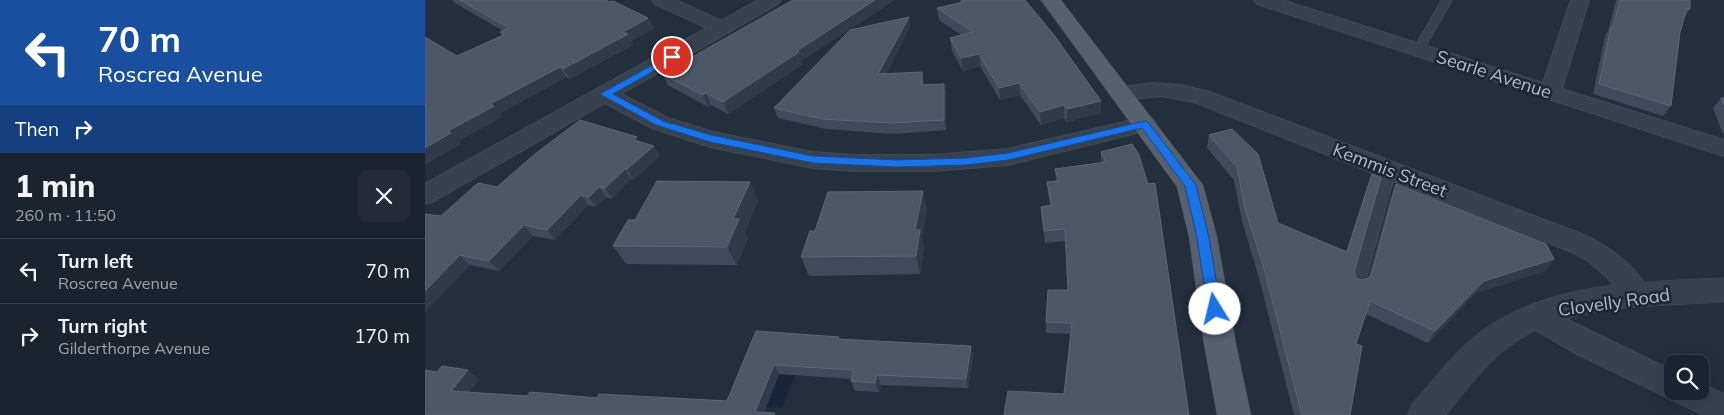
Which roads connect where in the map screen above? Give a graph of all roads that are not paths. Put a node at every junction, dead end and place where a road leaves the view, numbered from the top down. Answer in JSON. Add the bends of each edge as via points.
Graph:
{"nodes":[{"id":1,"x":661,"y":0,"type":"edge"},
{"id":2,"x":772,"y":0,"type":"edge"},
{"id":3,"x":1051,"y":0,"type":"edge"},
{"id":4,"x":1263,"y":0,"type":"edge"},
{"id":5,"x":1447,"y":0,"type":"edge"},
{"id":6,"x":1580,"y":0,"type":"edge"},
{"id":7,"x":722,"y":28,"type":"junction"},
{"id":8,"x":1418,"y":50,"type":"junction"},
{"id":9,"x":1121,"y":93,"type":"junction"},
{"id":10,"x":1550,"y":93,"type":"junction"},
{"id":11,"x":605,"y":94,"type":"junction"},
{"id":12,"x":1145,"y":124,"type":"junction"},
{"id":13,"x":1724,"y":148,"type":"edge"},
{"id":14,"x":1390,"y":170,"type":"junction"},
{"id":15,"x":425,"y":195,"type":"edge"},
{"id":16,"x":1357,"y":285,"type":"edge"},
{"id":17,"x":1724,"y":290,"type":"edge"},
{"id":18,"x":1637,"y":296,"type":"junction"},
{"id":19,"x":1535,"y":316,"type":"junction"},
{"id":20,"x":1664,"y":382,"type":"edge"},
{"id":21,"x":1704,"y":400,"type":"edge"},
{"id":22,"x":1724,"y":409,"type":"edge"},
{"id":23,"x":1234,"y":415,"type":"edge"},
{"id":24,"x":1424,"y":415,"type":"edge"}],
"edges":[{"from":1,"to":7,"type":"street"},
{"from":2,"to":7,"type":"street"},
{"from":3,"to":9,"type":"main road"},
{"from":4,"to":8,"type":"street","name":"Searle Avenue"},
{"from":5,"to":8,"type":"lane"},
{"from":6,"to":10,"type":"street"},
{"from":7,"to":11,"type":"street"},
{"from":8,"to":10,"type":"street","name":"Searle Avenue"},
{"from":9,"to":12,"type":"main road"},
{"from":9,"to":14,"type":"street","name":"Kemmis Street","via":[[1153,88],[1185,92]]},
{"from":10,"to":13,"type":"street","name":"Searle Avenue"},
{"from":11,"to":12,"type":"street","via":[[660,123],[710,138],[813,160],[854,163],[933,163],[1008,157]]},
{"from":11,"to":15,"type":"street"},
{"from":12,"to":23,"type":"main road","via":[[1190,185],[1203,238]]},
{"from":14,"to":16,"type":"lane"},
{"from":14,"to":18,"type":"street","name":"Kemmis Street","via":[[1582,244],[1620,271]]},
{"from":17,"to":18,"type":"street","name":"Clovelly Road"},
{"from":18,"to":19,"type":"street","name":"Clovelly Road","via":[[1568,306]]},
{"from":19,"to":20,"type":"street"},
{"from":19,"to":24,"type":"street","name":"Clovelly Road","via":[[1485,347]]},
{"from":21,"to":22,"type":"street"}]}
